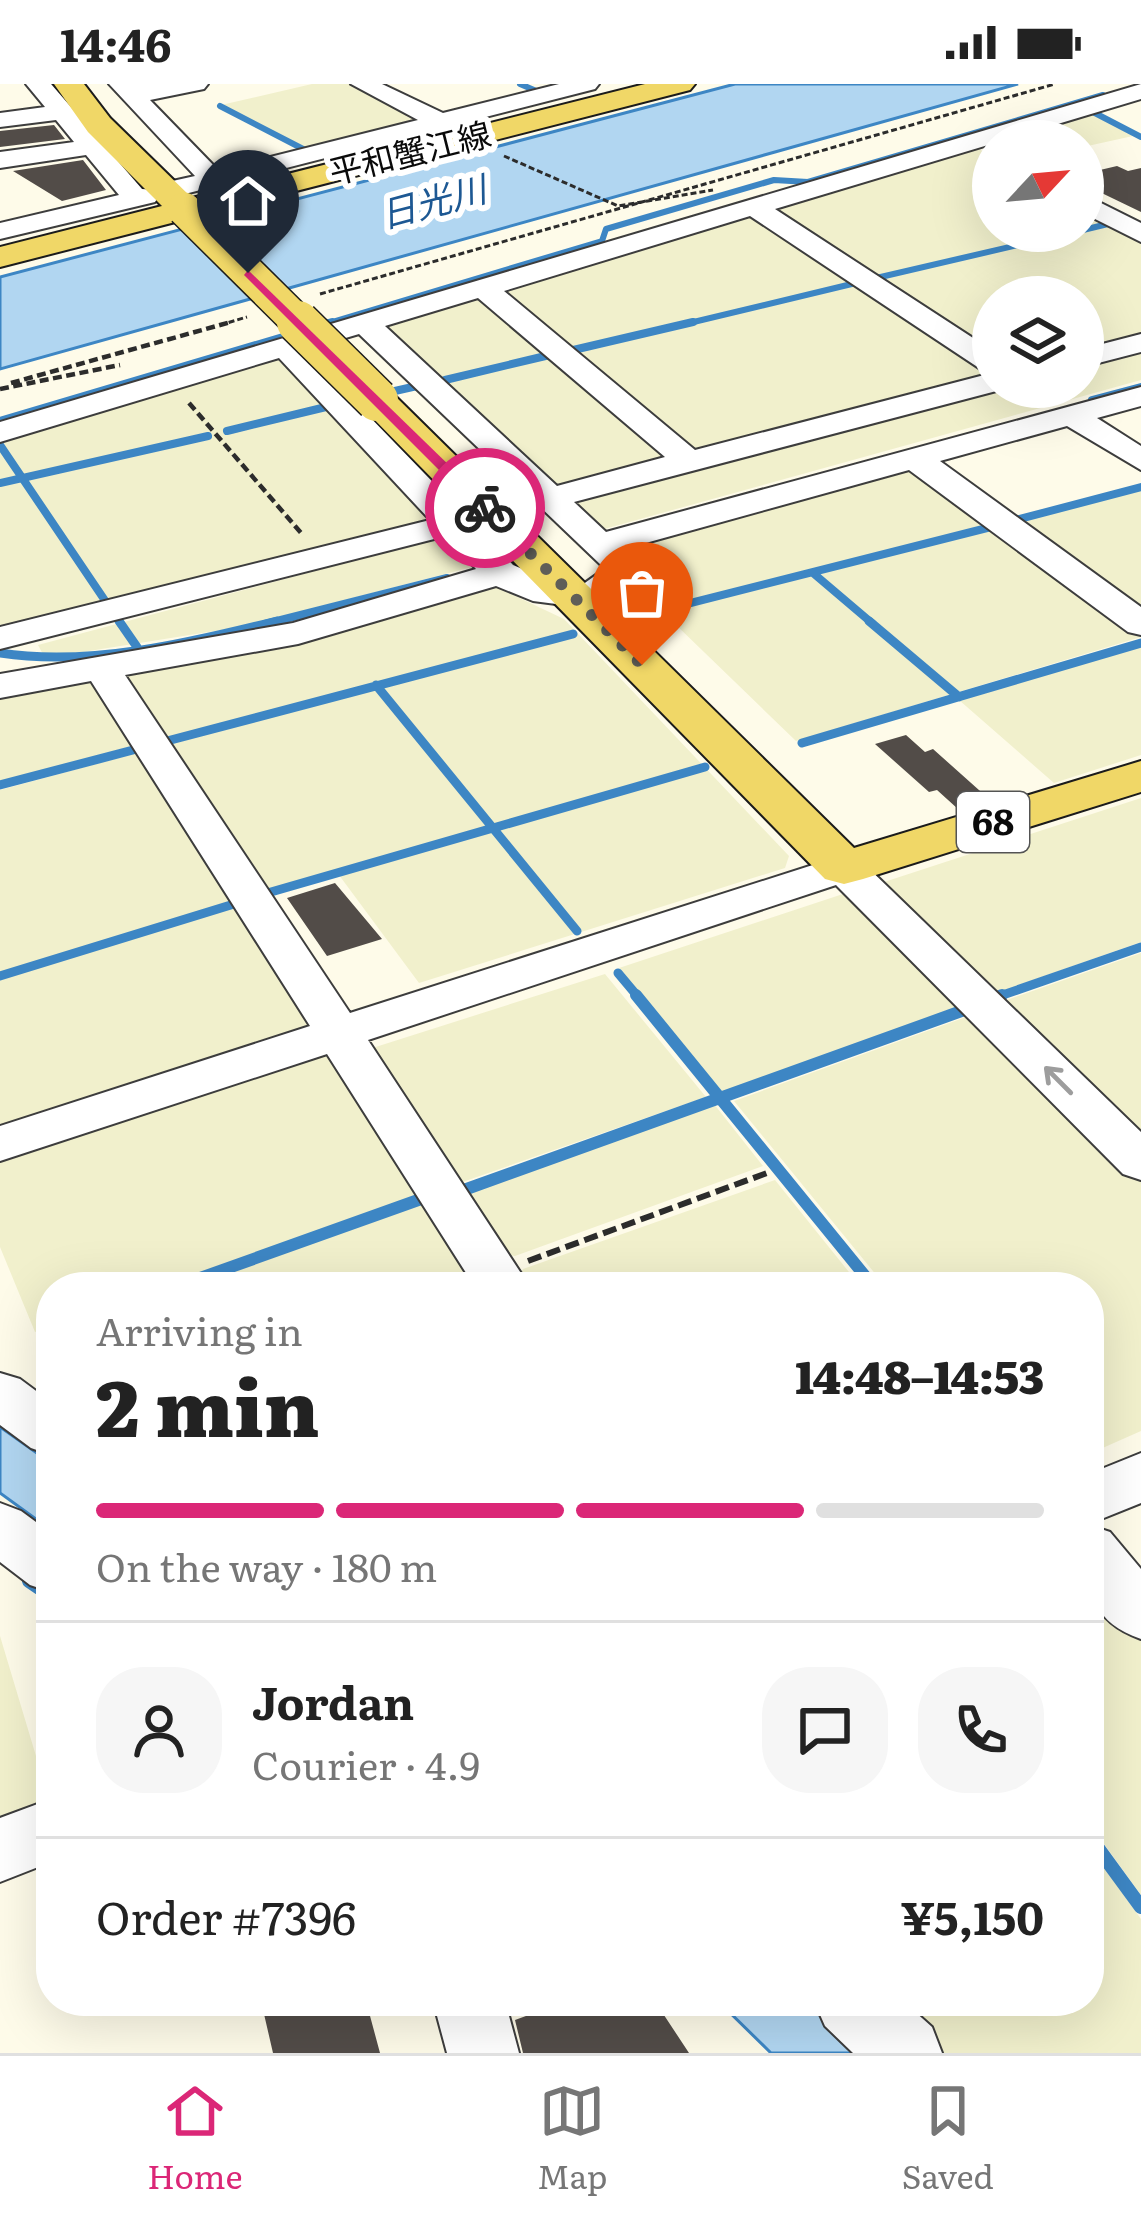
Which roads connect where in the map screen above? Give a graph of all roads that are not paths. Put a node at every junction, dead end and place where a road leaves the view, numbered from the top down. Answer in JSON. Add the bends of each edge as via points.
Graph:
{"nodes":[{"id":1,"x":38,"y":84,"type":"edge"},
{"id":2,"x":196,"y":84,"type":"edge"},
{"id":3,"x":363,"y":84,"type":"edge"},
{"id":4,"x":586,"y":84,"type":"edge"},
{"id":5,"x":680,"y":84,"type":"edge"},
{"id":6,"x":125,"y":90,"type":"edge"},
{"id":7,"x":1141,"y":92,"type":"edge"},
{"id":8,"x":64,"y":98,"type":"edge"},
{"id":9,"x":0,"y":120,"type":"edge"},
{"id":10,"x":440,"y":121,"type":"junction"},
{"id":11,"x":968,"y":141,"type":"junction"},
{"id":12,"x":972,"y":143,"type":"edge"},
{"id":13,"x":90,"y":147,"type":"junction"},
{"id":14,"x":12,"y":178,"type":"edge"},
{"id":15,"x":213,"y":178,"type":"junction"},
{"id":16,"x":181,"y":199,"type":"junction"},
{"id":17,"x":752,"y":206,"type":"junction"},
{"id":18,"x":72,"y":213,"type":"junction"},
{"id":19,"x":1104,"y":214,"type":"edge"},
{"id":20,"x":0,"y":232,"type":"edge"},
{"id":21,"x":1141,"y":234,"type":"edge"},
{"id":22,"x":0,"y":257,"type":"edge"},
{"id":23,"x":483,"y":288,"type":"junction"},
{"id":24,"x":366,"y":324,"type":"junction"},
{"id":25,"x":1141,"y":343,"type":"edge"},
{"id":26,"x":287,"y":349,"type":"junction"},
{"id":27,"x":972,"y":350,"type":"edge"},
{"id":28,"x":1104,"y":353,"type":"edge"},
{"id":29,"x":972,"y":387,"type":"edge"},
{"id":30,"x":1141,"y":396,"type":"edge"},
{"id":31,"x":1071,"y":416,"type":"junction"},
{"id":32,"x":0,"y":432,"type":"edge"},
{"id":33,"x":914,"y":458,"type":"junction"},
{"id":34,"x":688,"y":460,"type":"junction"},
{"id":35,"x":1141,"y":460,"type":"edge"},
{"id":36,"x":548,"y":497,"type":"junction"},
{"id":37,"x":454,"y":524,"type":"junction"},
{"id":38,"x":598,"y":545,"type":"junction"},
{"id":39,"x":500,"y":573,"type":"junction"},
{"id":40,"x":574,"y":597,"type":"junction"},
{"id":41,"x":1141,"y":623,"type":"edge"},
{"id":42,"x":0,"y":638,"type":"edge"},
{"id":43,"x":101,"y":667,"type":"junction"},
{"id":44,"x":0,"y":686,"type":"edge"},
{"id":45,"x":1141,"y":776,"type":"edge"},
{"id":46,"x":844,"y":868,"type":"junction"},
{"id":47,"x":339,"y":1035,"type":"junction"},
{"id":48,"x":0,"y":1144,"type":"edge"},
{"id":49,"x":1141,"y":1162,"type":"edge"},
{"id":50,"x":494,"y":1272,"type":"edge"},
{"id":51,"x":0,"y":1395,"type":"edge"},
{"id":52,"x":36,"y":1421,"type":"edge"},
{"id":53,"x":1141,"y":1477,"type":"edge"},
{"id":54,"x":1104,"y":1493,"type":"edge"},
{"id":55,"x":0,"y":1528,"type":"edge"},
{"id":56,"x":36,"y":1556,"type":"edge"},
{"id":57,"x":1104,"y":1568,"type":"edge"},
{"id":58,"x":1141,"y":1613,"type":"edge"},
{"id":59,"x":36,"y":1836,"type":"edge"},
{"id":60,"x":0,"y":1850,"type":"edge"},
{"id":61,"x":474,"y":2016,"type":"edge"},
{"id":62,"x":866,"y":2016,"type":"edge"},
{"id":63,"x":484,"y":2053,"type":"edge"},
{"id":64,"x":906,"y":2053,"type":"edge"}],
"edges":[{"from":1,"to":8,"type":"street"},
{"from":2,"to":6,"type":"street"},
{"from":3,"to":10,"type":"street"},
{"from":4,"to":10,"type":"street"},
{"from":5,"to":16,"type":"main road","name":"平和蟹江線"},
{"from":6,"to":15,"type":"street"},
{"from":7,"to":11,"type":"street"},
{"from":8,"to":9,"type":"street"},
{"from":8,"to":13,"type":"street"},
{"from":8,"to":16,"type":"main road"},
{"from":10,"to":15,"type":"street"},
{"from":11,"to":12,"type":"street"},
{"from":11,"to":17,"type":"street"},
{"from":13,"to":14,"type":"street"},
{"from":13,"to":18,"type":"street","via":[[141,197]]},
{"from":14,"to":18,"type":"street"},
{"from":15,"to":16,"type":"street"},
{"from":16,"to":22,"type":"main road","name":"平和蟹江線"},
{"from":16,"to":40,"type":"main road","bridge":true},
{"from":17,"to":23,"type":"street"},
{"from":17,"to":27,"type":"street"},
{"from":18,"to":20,"type":"street"},
{"from":19,"to":21,"type":"street"},
{"from":23,"to":24,"type":"street"},
{"from":23,"to":34,"type":"street"},
{"from":24,"to":26,"type":"street"},
{"from":24,"to":36,"type":"street"},
{"from":25,"to":28,"type":"street"},
{"from":26,"to":32,"type":"street"},
{"from":26,"to":37,"type":"street"},
{"from":29,"to":34,"type":"street"},
{"from":30,"to":31,"type":"street"},
{"from":31,"to":33,"type":"street"},
{"from":31,"to":35,"type":"street"},
{"from":33,"to":38,"type":"street"},
{"from":33,"to":41,"type":"street"},
{"from":34,"to":36,"type":"street"},
{"from":36,"to":38,"type":"street"},
{"from":37,"to":39,"type":"street"},
{"from":37,"to":42,"type":"street"},
{"from":38,"to":40,"type":"street","via":[[622,572],[613,584]]},
{"from":39,"to":40,"type":"street","via":[[524,588]]},
{"from":39,"to":43,"type":"street","via":[[298,633]]},
{"from":40,"to":46,"type":"main road"},
{"from":43,"to":44,"type":"street"},
{"from":43,"to":47,"type":"street"},
{"from":45,"to":46,"type":"main road","number":"68"},
{"from":46,"to":47,"type":"street"},
{"from":49,"to":46,"type":"street","one_way":true},
{"from":47,"to":48,"type":"street"},
{"from":47,"to":50,"type":"street"},
{"from":51,"to":52,"type":"street"},
{"from":53,"to":54,"type":"street"},
{"from":55,"to":56,"type":"street"},
{"from":57,"to":58,"type":"street"},
{"from":59,"to":60,"type":"street"},
{"from":61,"to":63,"type":"street"},
{"from":62,"to":64,"type":"street"}]}
